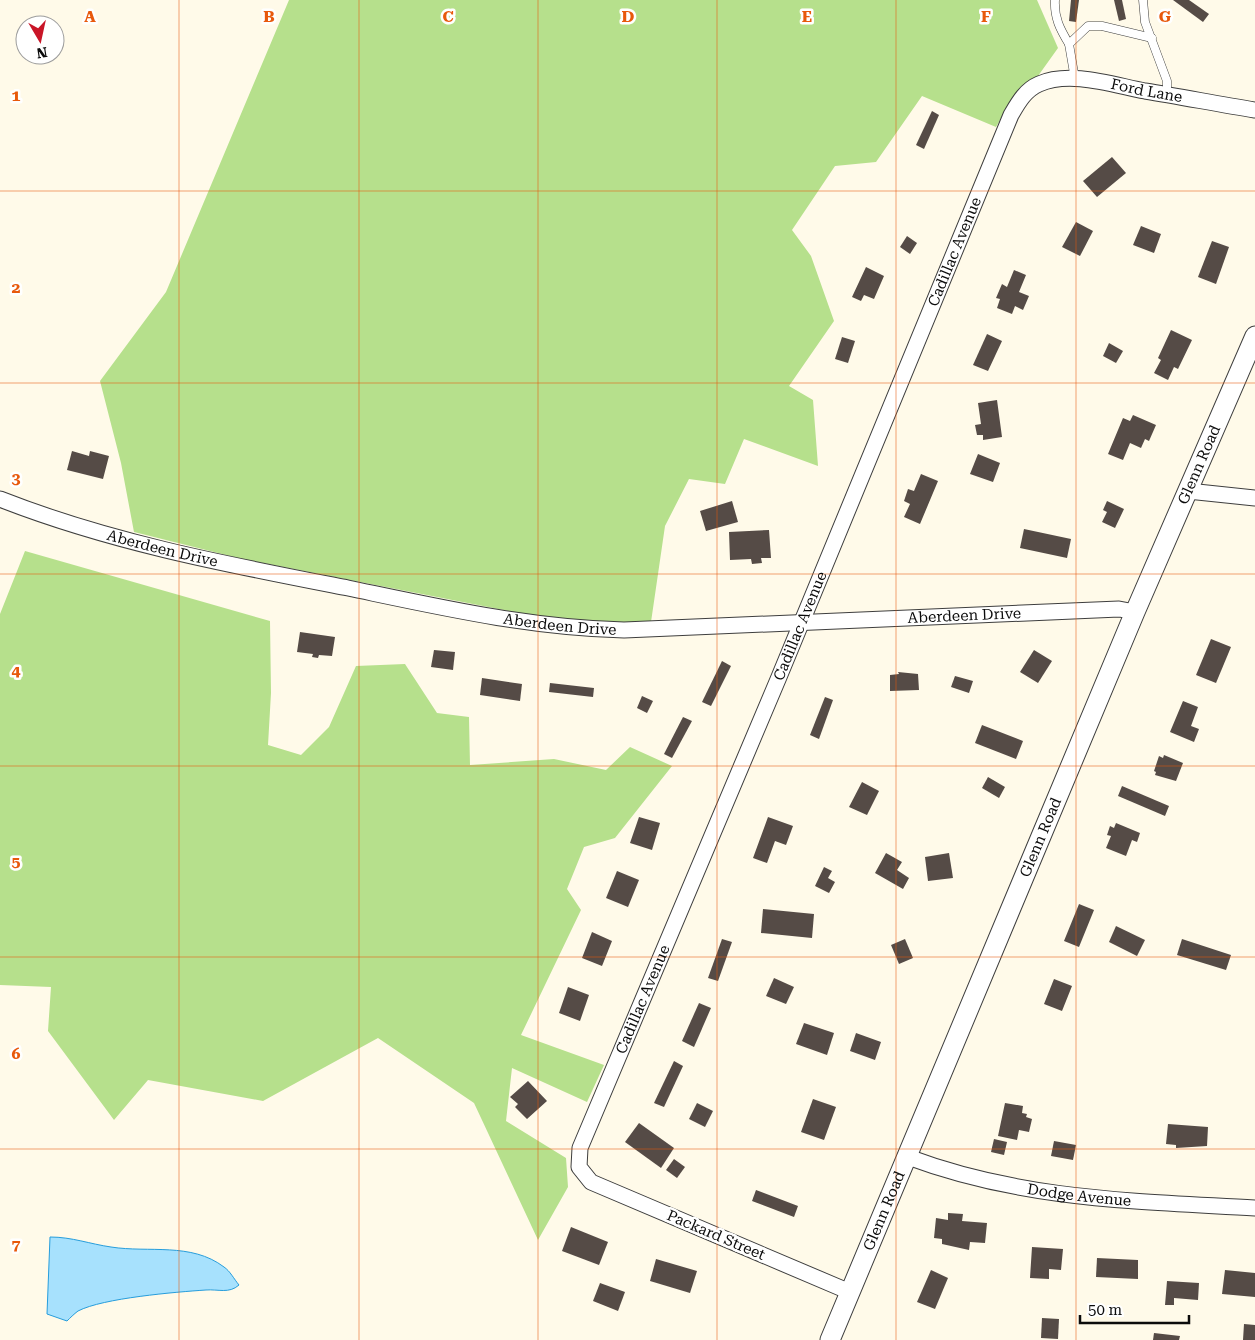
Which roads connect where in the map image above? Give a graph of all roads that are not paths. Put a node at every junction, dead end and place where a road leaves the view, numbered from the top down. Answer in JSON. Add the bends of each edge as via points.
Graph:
{"nodes":[{"id":1,"x":1055,"y":0,"type":"edge"},
{"id":2,"x":1143,"y":0,"type":"edge"},
{"id":3,"x":1152,"y":38,"type":"junction"},
{"id":4,"x":1069,"y":44,"type":"junction"},
{"id":5,"x":1075,"y":79,"type":"junction"},
{"id":6,"x":1039,"y":84,"type":"joint"},
{"id":7,"x":1167,"y":94,"type":"junction"},
{"id":8,"x":1255,"y":110,"type":"edge"},
{"id":9,"x":1255,"y":336,"type":"edge"},
{"id":10,"x":1188,"y":490,"type":"junction"},
{"id":11,"x":1255,"y":498,"type":"edge"},
{"id":12,"x":0,"y":499,"type":"edge"},
{"id":13,"x":1135,"y":612,"type":"junction"},
{"id":14,"x":802,"y":621,"type":"junction"},
{"id":15,"x":908,"y":1157,"type":"junction"},
{"id":16,"x":583,"y":1175,"type":"joint"},
{"id":17,"x":1255,"y":1208,"type":"edge"},
{"id":18,"x":850,"y":1292,"type":"junction"},
{"id":19,"x":830,"y":1340,"type":"edge"}],
"edges":[{"from":1,"to":4,"type":"lane","via":[[1058,27]]},
{"from":2,"to":3,"type":"lane","via":[[1145,22]]},
{"from":3,"to":4,"type":"lane","via":[[1102,26],[1088,26]]},
{"from":3,"to":7,"type":"lane","via":[[1167,81]]},
{"from":4,"to":5,"type":"lane"},
{"from":5,"to":6,"type":"street","name":"Ford Lane"},
{"from":5,"to":7,"type":"street","name":"Ford Lane"},
{"from":6,"to":14,"type":"street","name":"Cadillac Avenue","via":[[1030,88],[1011,115]]},
{"from":7,"to":8,"type":"street","name":"Ford Lane"},
{"from":9,"to":10,"type":"street","name":"Glenn Road"},
{"from":10,"to":11,"type":"street"},
{"from":10,"to":13,"type":"street","name":"Glenn Road"},
{"from":12,"to":14,"type":"street","name":"Aberdeen Drive","via":[[143,545],[241,568],[504,619],[583,629],[624,630]]},
{"from":13,"to":14,"type":"street","name":"Aberdeen Drive","via":[[1119,609]]},
{"from":13,"to":15,"type":"street","name":"Glenn Road"},
{"from":14,"to":16,"type":"street","name":"Cadillac Avenue","via":[[585,1135],[578,1158]]},
{"from":15,"to":17,"type":"street","name":"Dodge Avenue","via":[[979,1180],[1022,1189],[1104,1199]]},
{"from":15,"to":18,"type":"street","name":"Glenn Road"},
{"from":16,"to":18,"type":"street","name":"Packard Street","via":[[606,1189]]},
{"from":18,"to":19,"type":"street","name":"Glenn Road"}]}
